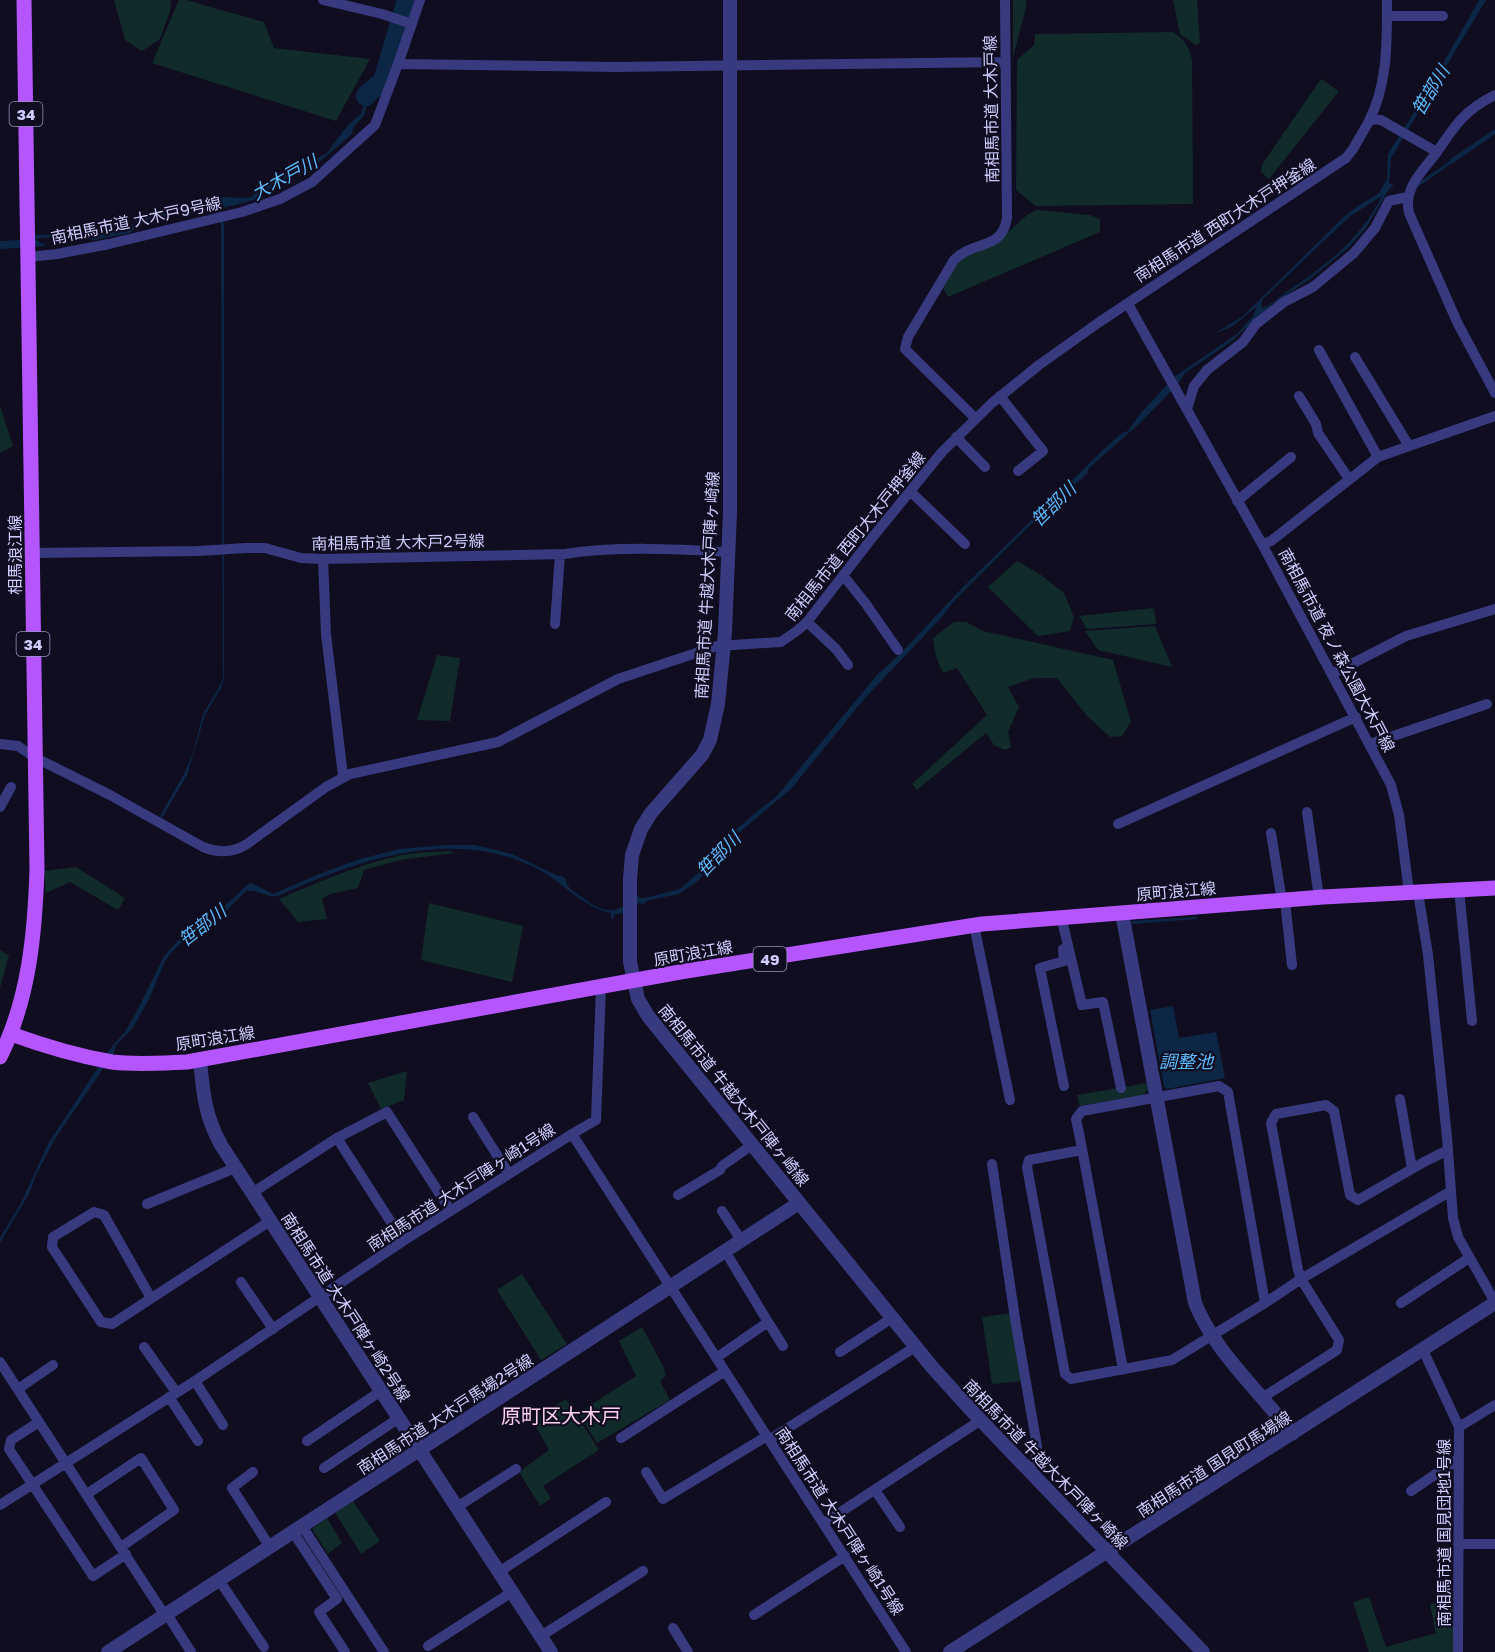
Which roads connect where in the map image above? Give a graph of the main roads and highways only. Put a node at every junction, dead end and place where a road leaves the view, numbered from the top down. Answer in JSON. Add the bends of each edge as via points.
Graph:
{"nodes":[{"id":1,"x":24,"y":0,"type":"edge"},
{"id":2,"x":1495,"y":888,"type":"edge"},
{"id":3,"x":11,"y":1034,"type":"junction"},
{"id":4,"x":0,"y":1057,"type":"edge"}],
"edges":[{"from":1,"to":3,"type":"main road","name":"相馬浪江線","number":"34","via":[[37,869],[34,928]]},
{"from":2,"to":3,"type":"main road","name":"原町浪江線","number":"49","via":[[1460,896],[1413,892],[1319,897],[974,925],[633,981],[200,1060],[113,1062]]},
{"from":3,"to":4,"type":"main road","number":"34"}]}
